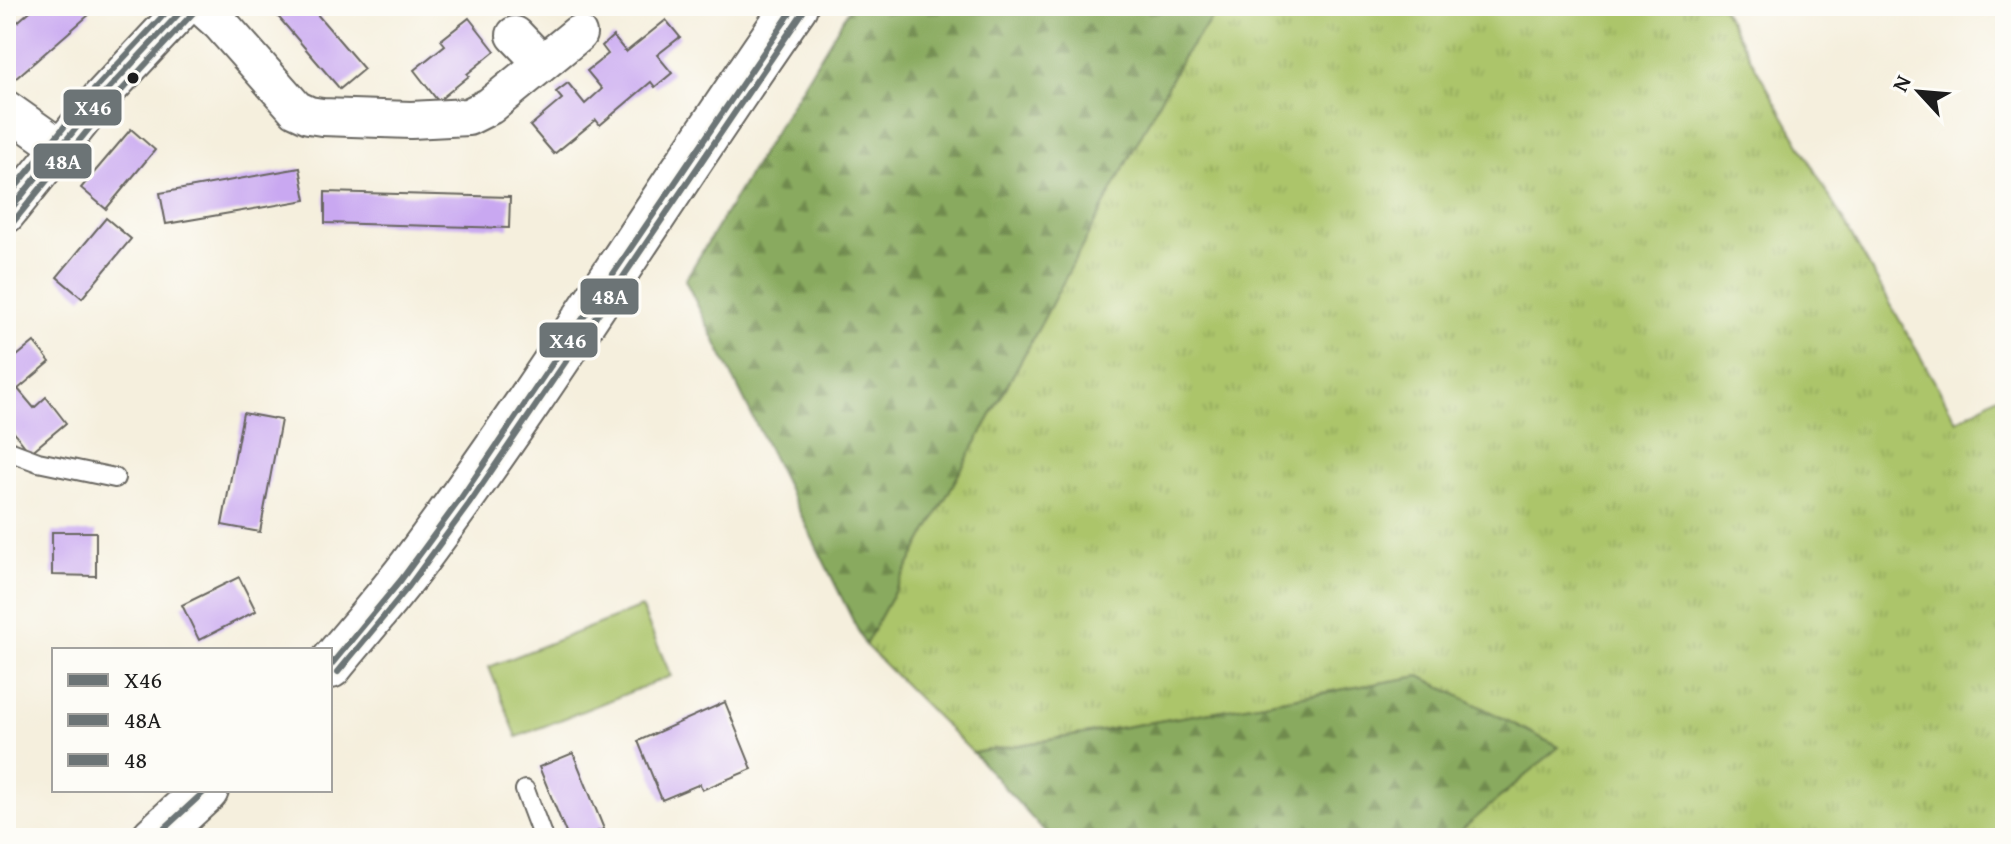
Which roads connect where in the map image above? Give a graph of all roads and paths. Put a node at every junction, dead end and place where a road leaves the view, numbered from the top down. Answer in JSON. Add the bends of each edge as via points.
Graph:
{"nodes":[{"id":1,"x":186,"y":6,"type":"edge"},
{"id":2,"x":201,"y":6,"type":"edge"},
{"id":3,"x":795,"y":6,"type":"edge"},
{"id":4,"x":578,"y":34,"type":"dead end"},
{"id":5,"x":515,"y":35,"type":"dead end"},
{"id":6,"x":542,"y":63,"type":"junction"},
{"id":7,"x":6,"y":109,"type":"edge"},
{"id":8,"x":61,"y":148,"type":"junction"},
{"id":9,"x":6,"y":215,"type":"edge"},
{"id":10,"x":6,"y":450,"type":"edge"},
{"id":11,"x":115,"y":478,"type":"dead end"},
{"id":12,"x":332,"y":664,"type":"edge"},
{"id":13,"x":525,"y":790,"type":"dead end"},
{"id":14,"x":204,"y":792,"type":"edge"},
{"id":15,"x":154,"y":838,"type":"edge"},
{"id":16,"x":543,"y":838,"type":"edge"}],
"edges":[{"from":1,"to":8,"type":"street"},
{"from":2,"to":6,"type":"street","via":[[296,109],[309,115],[468,117],[490,106]]},
{"from":3,"to":12,"type":"main road","via":[[485,463],[410,568]]},
{"from":4,"to":6,"type":"street"},
{"from":5,"to":6,"type":"street"},
{"from":7,"to":8,"type":"street"},
{"from":8,"to":9,"type":"street"},
{"from":10,"to":11,"type":"lane"},
{"from":13,"to":16,"type":"lane"},
{"from":14,"to":15,"type":"main road"}]}
